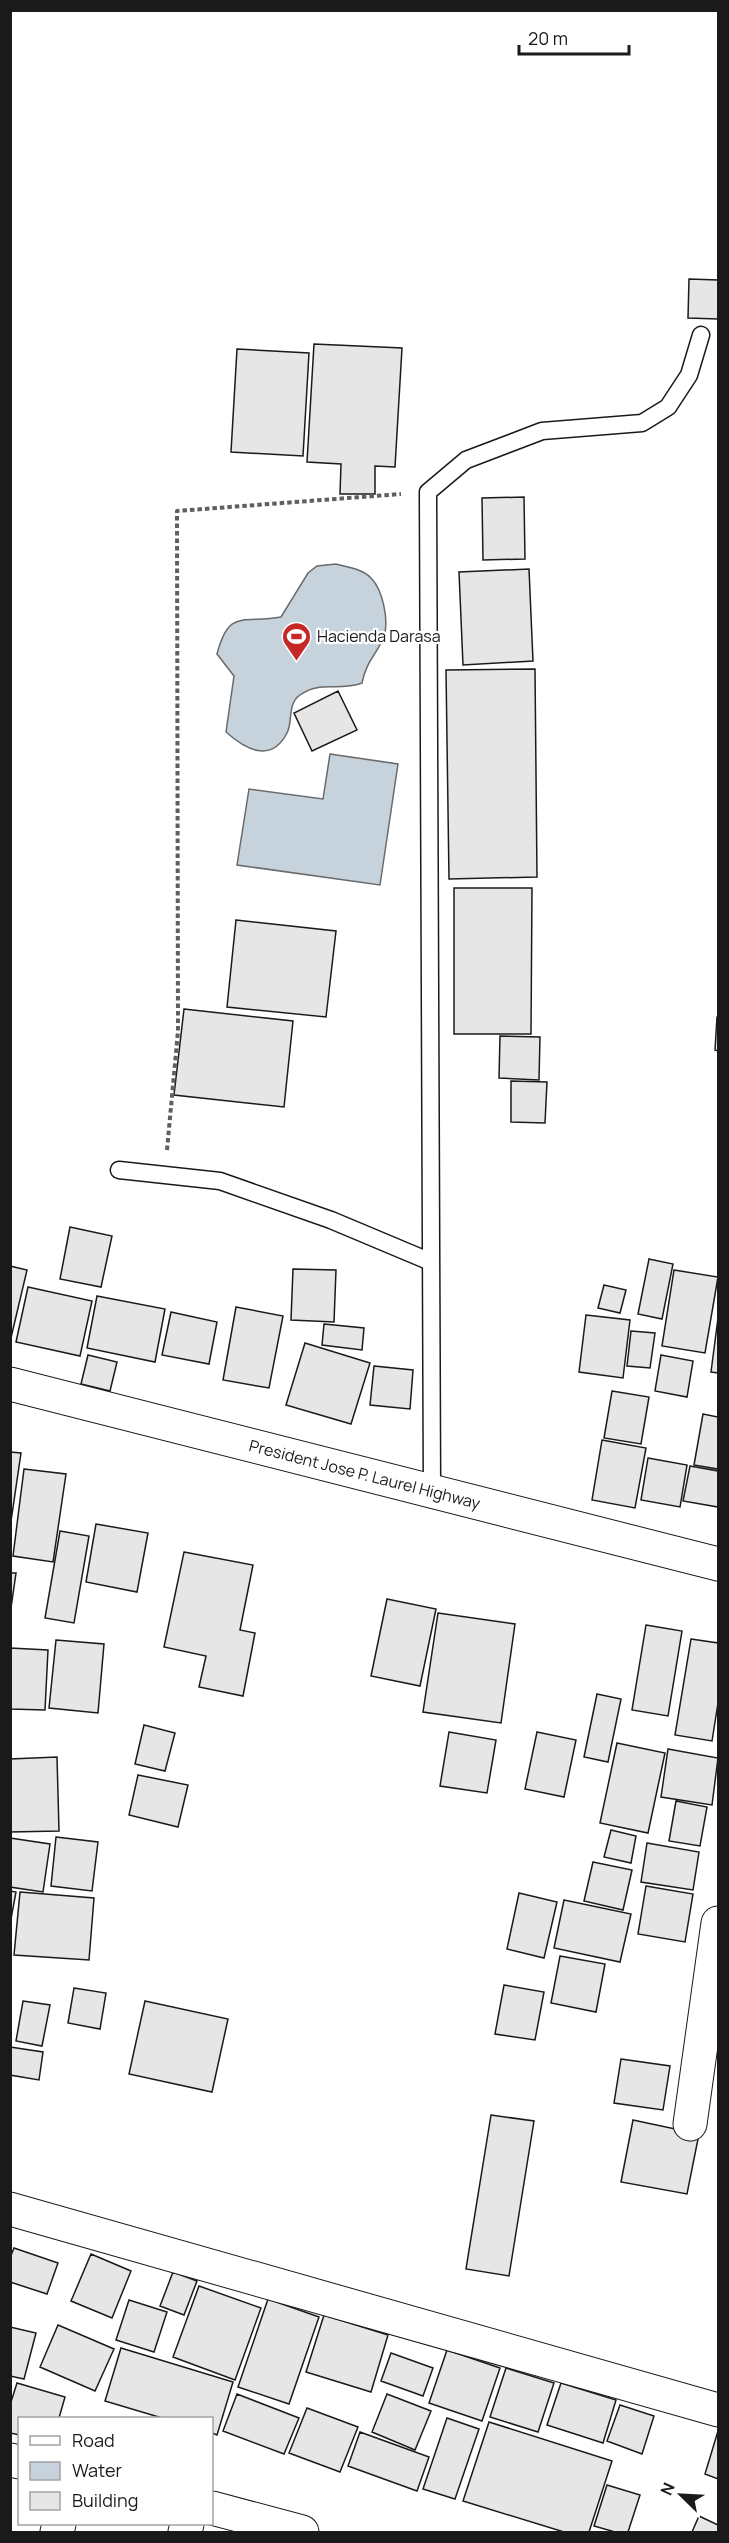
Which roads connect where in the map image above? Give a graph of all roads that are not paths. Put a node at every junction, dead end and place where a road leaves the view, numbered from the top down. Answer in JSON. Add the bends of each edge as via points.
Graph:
{"nodes":[{"id":1,"x":701,"y":335,"type":"dead end"},
{"id":2,"x":119,"y":1170,"type":"dead end"},
{"id":3,"x":431,"y":1262,"type":"junction"},
{"id":4,"x":10,"y":1384,"type":"edge"},
{"id":5,"x":432,"y":1490,"type":"junction"},
{"id":6,"x":718,"y":1564,"type":"edge"},
{"id":7,"x":718,"y":1923,"type":"edge"},
{"id":8,"x":690,"y":2124,"type":"dead end"},
{"id":9,"x":10,"y":2209,"type":"edge"},
{"id":10,"x":718,"y":2410,"type":"edge"},
{"id":11,"x":213,"y":2508,"type":"edge"},
{"id":12,"x":302,"y":2532,"type":"edge"}],
"edges":[{"from":1,"to":3,"type":"lane","via":[[689,375],[668,407],[642,423],[542,431],[466,460],[428,492]]},
{"from":2,"to":3,"type":"lane","via":[[220,1181],[331,1220]]},
{"from":3,"to":5,"type":"lane"},
{"from":4,"to":5,"type":"main road","name":"President Jose P. Laurel Highway"},
{"from":5,"to":6,"type":"main road","name":"President Jose P. Laurel Highway"},
{"from":7,"to":8,"type":"main road"},
{"from":9,"to":10,"type":"main road"},
{"from":11,"to":12,"type":"main road"}]}
